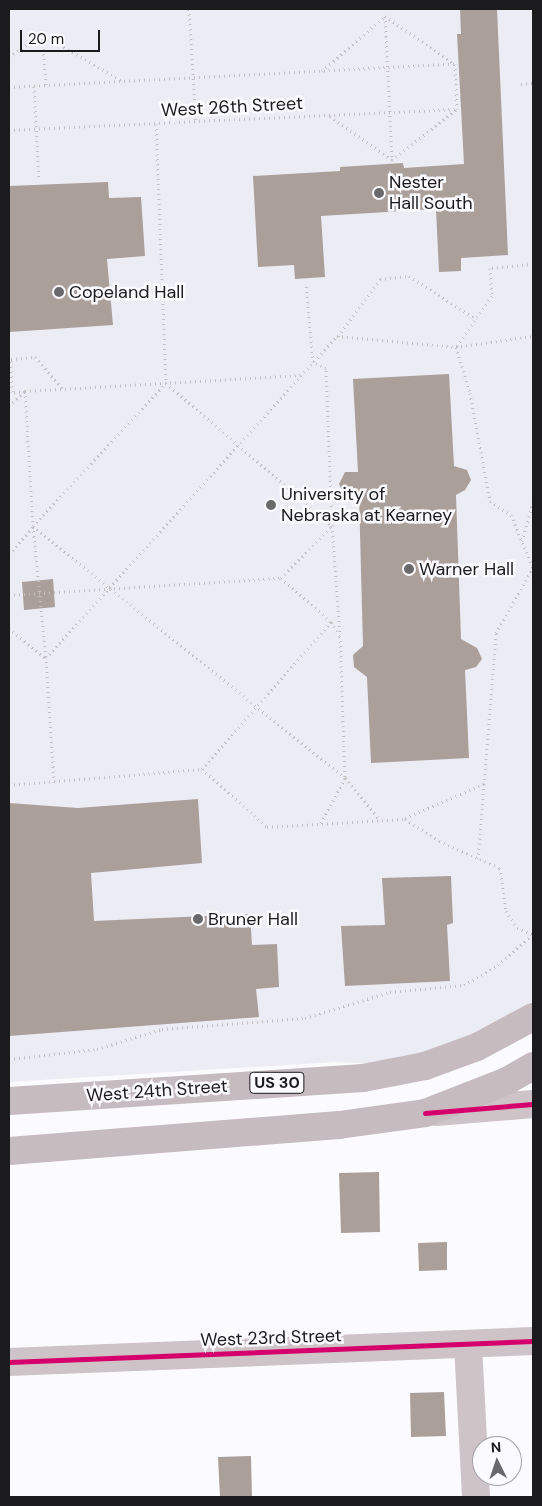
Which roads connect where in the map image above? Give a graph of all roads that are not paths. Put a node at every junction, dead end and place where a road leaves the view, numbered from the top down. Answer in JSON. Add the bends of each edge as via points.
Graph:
{"nodes":[{"id":1,"x":533,"y":1017,"type":"edge"},
{"id":2,"x":533,"y":1066,"type":"edge"},
{"id":3,"x":9,"y":1101,"type":"edge"},
{"id":4,"x":533,"y":1104,"type":"edge"},
{"id":5,"x":425,"y":1113,"type":"junction"},
{"id":6,"x":9,"y":1151,"type":"edge"},
{"id":7,"x":533,"y":1341,"type":"edge"},
{"id":8,"x":468,"y":1344,"type":"junction"},
{"id":9,"x":9,"y":1362,"type":"edge"},
{"id":10,"x":476,"y":1497,"type":"edge"}],
"edges":[{"from":1,"to":3,"type":"main road","name":"West 24th Street","number":"US 30","via":[[477,1047],[425,1066],[363,1078]]},
{"from":2,"to":5,"type":"main road","via":[[507,1081]]},
{"from":4,"to":5,"type":"street"},
{"from":5,"to":6,"type":"main road","via":[[339,1125]]},
{"from":7,"to":8,"type":"street","name":"West 23rd Street"},
{"from":8,"to":9,"type":"street","name":"West 23rd Street"},
{"from":8,"to":10,"type":"street"}]}
